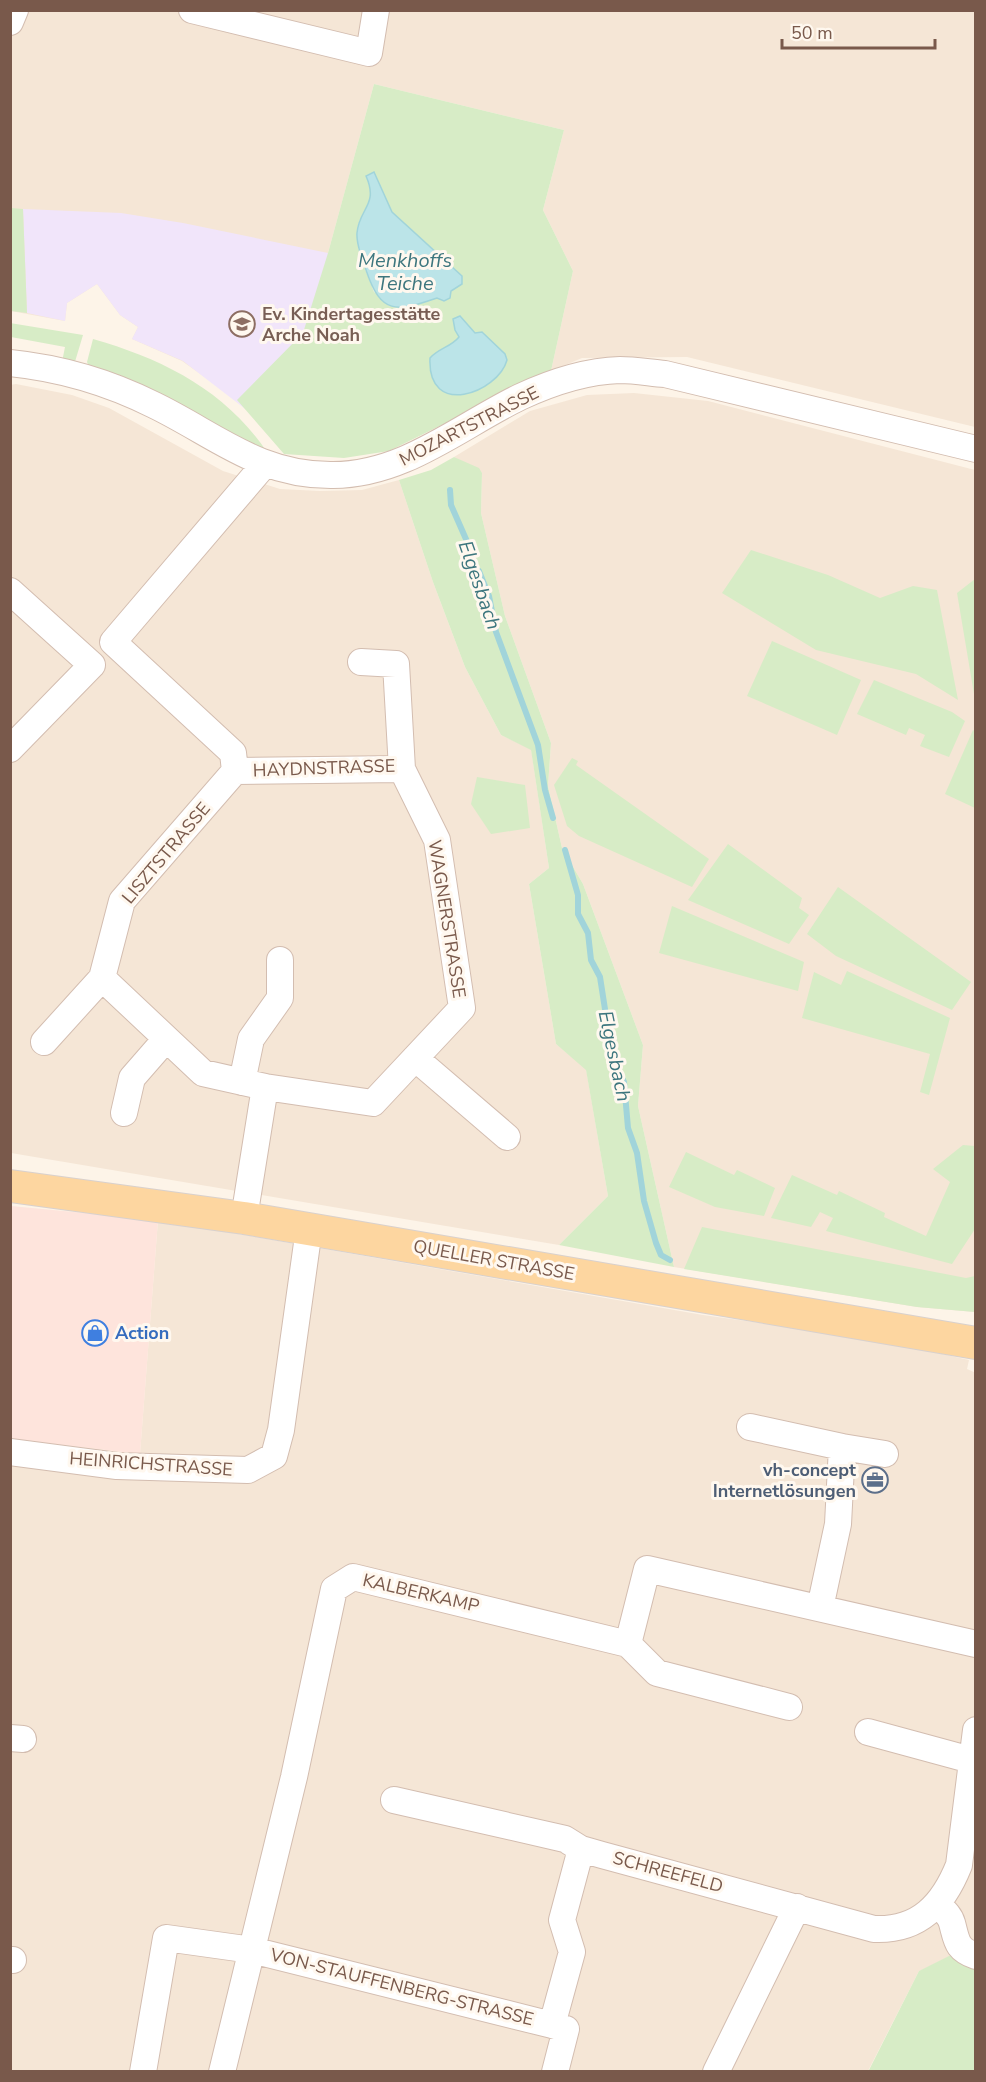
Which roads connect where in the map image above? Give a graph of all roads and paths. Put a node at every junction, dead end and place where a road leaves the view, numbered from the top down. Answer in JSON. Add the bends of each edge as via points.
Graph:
{"nodes":[{"id":1,"x":15,"y":10,"type":"edge"},
{"id":2,"x":192,"y":10,"type":"edge"},
{"id":3,"x":376,"y":10,"type":"edge"},
{"id":4,"x":10,"y":22,"type":"edge"},
{"id":5,"x":10,"y":363,"type":"edge"},
{"id":6,"x":975,"y":449,"type":"edge"},
{"id":7,"x":264,"y":465,"type":"junction"},
{"id":8,"x":10,"y":591,"type":"edge"},
{"id":9,"x":361,"y":662,"type":"dead end"},
{"id":10,"x":10,"y":749,"type":"edge"},
{"id":11,"x":402,"y":769,"type":"junction"},
{"id":12,"x":235,"y":771,"type":"junction"},
{"id":13,"x":280,"y":960,"type":"dead end"},
{"id":14,"x":102,"y":978,"type":"junction"},
{"id":15,"x":166,"y":1039,"type":"junction"},
{"id":16,"x":44,"y":1042,"type":"dead end"},
{"id":17,"x":415,"y":1058,"type":"junction"},
{"id":18,"x":253,"y":1084,"type":"junction"},
{"id":19,"x":124,"y":1113,"type":"dead end"},
{"id":20,"x":507,"y":1137,"type":"dead end"},
{"id":21,"x":10,"y":1186,"type":"edge"},
{"id":22,"x":244,"y":1218,"type":"junction"},
{"id":23,"x":309,"y":1229,"type":"junction"},
{"id":24,"x":975,"y":1343,"type":"edge"},
{"id":25,"x":750,"y":1427,"type":"dead end"},
{"id":26,"x":842,"y":1447,"type":"junction"},
{"id":27,"x":10,"y":1452,"type":"edge"},
{"id":28,"x":885,"y":1454,"type":"dead end"},
{"id":29,"x":820,"y":1608,"type":"junction"},
{"id":30,"x":628,"y":1644,"type":"junction"},
{"id":31,"x":975,"y":1644,"type":"edge"},
{"id":32,"x":789,"y":1707,"type":"dead end"},
{"id":33,"x":975,"y":1730,"type":"edge"},
{"id":34,"x":868,"y":1732,"type":"dead end"},
{"id":35,"x":971,"y":1760,"type":"junction"},
{"id":36,"x":394,"y":1800,"type":"dead end"},
{"id":37,"x":581,"y":1849,"type":"junction"},
{"id":38,"x":937,"y":1904,"type":"junction"},
{"id":39,"x":796,"y":1907,"type":"junction"},
{"id":40,"x":252,"y":1950,"type":"junction"},
{"id":41,"x":975,"y":1956,"type":"edge"},
{"id":42,"x":552,"y":2025,"type":"junction"},
{"id":43,"x":143,"y":2072,"type":"edge"},
{"id":44,"x":222,"y":2072,"type":"edge"},
{"id":45,"x":555,"y":2072,"type":"edge"},
{"id":46,"x":716,"y":2072,"type":"edge"}],
"edges":[{"from":1,"to":4,"type":"street"},
{"from":2,"to":3,"type":"street","via":[[369,53]]},
{"from":5,"to":7,"type":"street","name":"MOZARTSTRASSE","via":[[78,376],[153,404]]},
{"from":6,"to":7,"type":"street","name":"MOZARTSTRASSE","via":[[665,374],[620,370],[581,375],[520,397],[397,463],[334,475],[297,473]]},
{"from":7,"to":12,"type":"street","name":"HAYDNSTRASSE","via":[[113,642],[233,753]]},
{"from":8,"to":10,"type":"street","via":[[92,665]]},
{"from":9,"to":11,"type":"street","name":"HAYDNSTRASSE","via":[[396,664]]},
{"from":11,"to":12,"type":"street","name":"HAYDNSTRASSE"},
{"from":11,"to":17,"type":"street","name":"WAGNERSTRASSE","via":[[437,840],[462,1008]]},
{"from":12,"to":14,"type":"street","name":"LISZTSTRASSE","via":[[122,901]]},
{"from":13,"to":18,"type":"street","via":[[280,998],[251,1039]]},
{"from":14,"to":15,"type":"street"},
{"from":14,"to":16,"type":"street","name":"LISZTSTRASSE"},
{"from":15,"to":18,"type":"street","via":[[203,1073]]},
{"from":15,"to":19,"type":"street","via":[[132,1078]]},
{"from":17,"to":18,"type":"street","name":"WAGNERSTRASSE","via":[[373,1103]]},
{"from":17,"to":20,"type":"street"},
{"from":18,"to":22,"type":"street"},
{"from":21,"to":22,"type":"main road","name":"QUELLER STRASSE"},
{"from":22,"to":23,"type":"main road","name":"QUELLER STRASSE"},
{"from":23,"to":24,"type":"main road","name":"QUELLER STRASSE"},
{"from":23,"to":27,"type":"street","name":"HEINRICHSTRASSE","via":[[274,1456],[248,1470],[117,1466]]},
{"from":25,"to":26,"type":"street"},
{"from":26,"to":28,"type":"street"},
{"from":26,"to":29,"type":"street","via":[[838,1524]]},
{"from":29,"to":30,"type":"street","via":[[647,1569]]},
{"from":29,"to":31,"type":"street"},
{"from":30,"to":32,"type":"street","via":[[657,1673]]},
{"from":30,"to":40,"type":"street","name":"KALBERKAMP","via":[[353,1577],[334,1589]]},
{"from":33,"to":35,"type":"street"},
{"from":34,"to":35,"type":"street"},
{"from":35,"to":38,"type":"street","via":[[958,1865]]},
{"from":36,"to":37,"type":"street","name":"SCHREEFELD","via":[[565,1839]]},
{"from":37,"to":39,"type":"street","name":"SCHREEFELD"},
{"from":37,"to":42,"type":"street","name":"VON-STAUFFENBERG-STRASSE","via":[[562,1920],[572,1952]]},
{"from":38,"to":39,"type":"street","name":"SCHREEFELD","via":[[906,1926],[892,1930],[874,1929]]},
{"from":38,"to":41,"type":"street","via":[[949,1916],[957,1945]]},
{"from":39,"to":46,"type":"street"},
{"from":40,"to":42,"type":"street","name":"VON-STAUFFENBERG-STRASSE"},
{"from":40,"to":43,"type":"street","name":"VON-STAUFFENBERG-STRASSE","via":[[166,1938]]},
{"from":40,"to":44,"type":"street","name":"KALBERKAMP"},
{"from":42,"to":45,"type":"street","name":"VON-STAUFFENBERG-STRASSE","via":[[566,2029]]}]}
